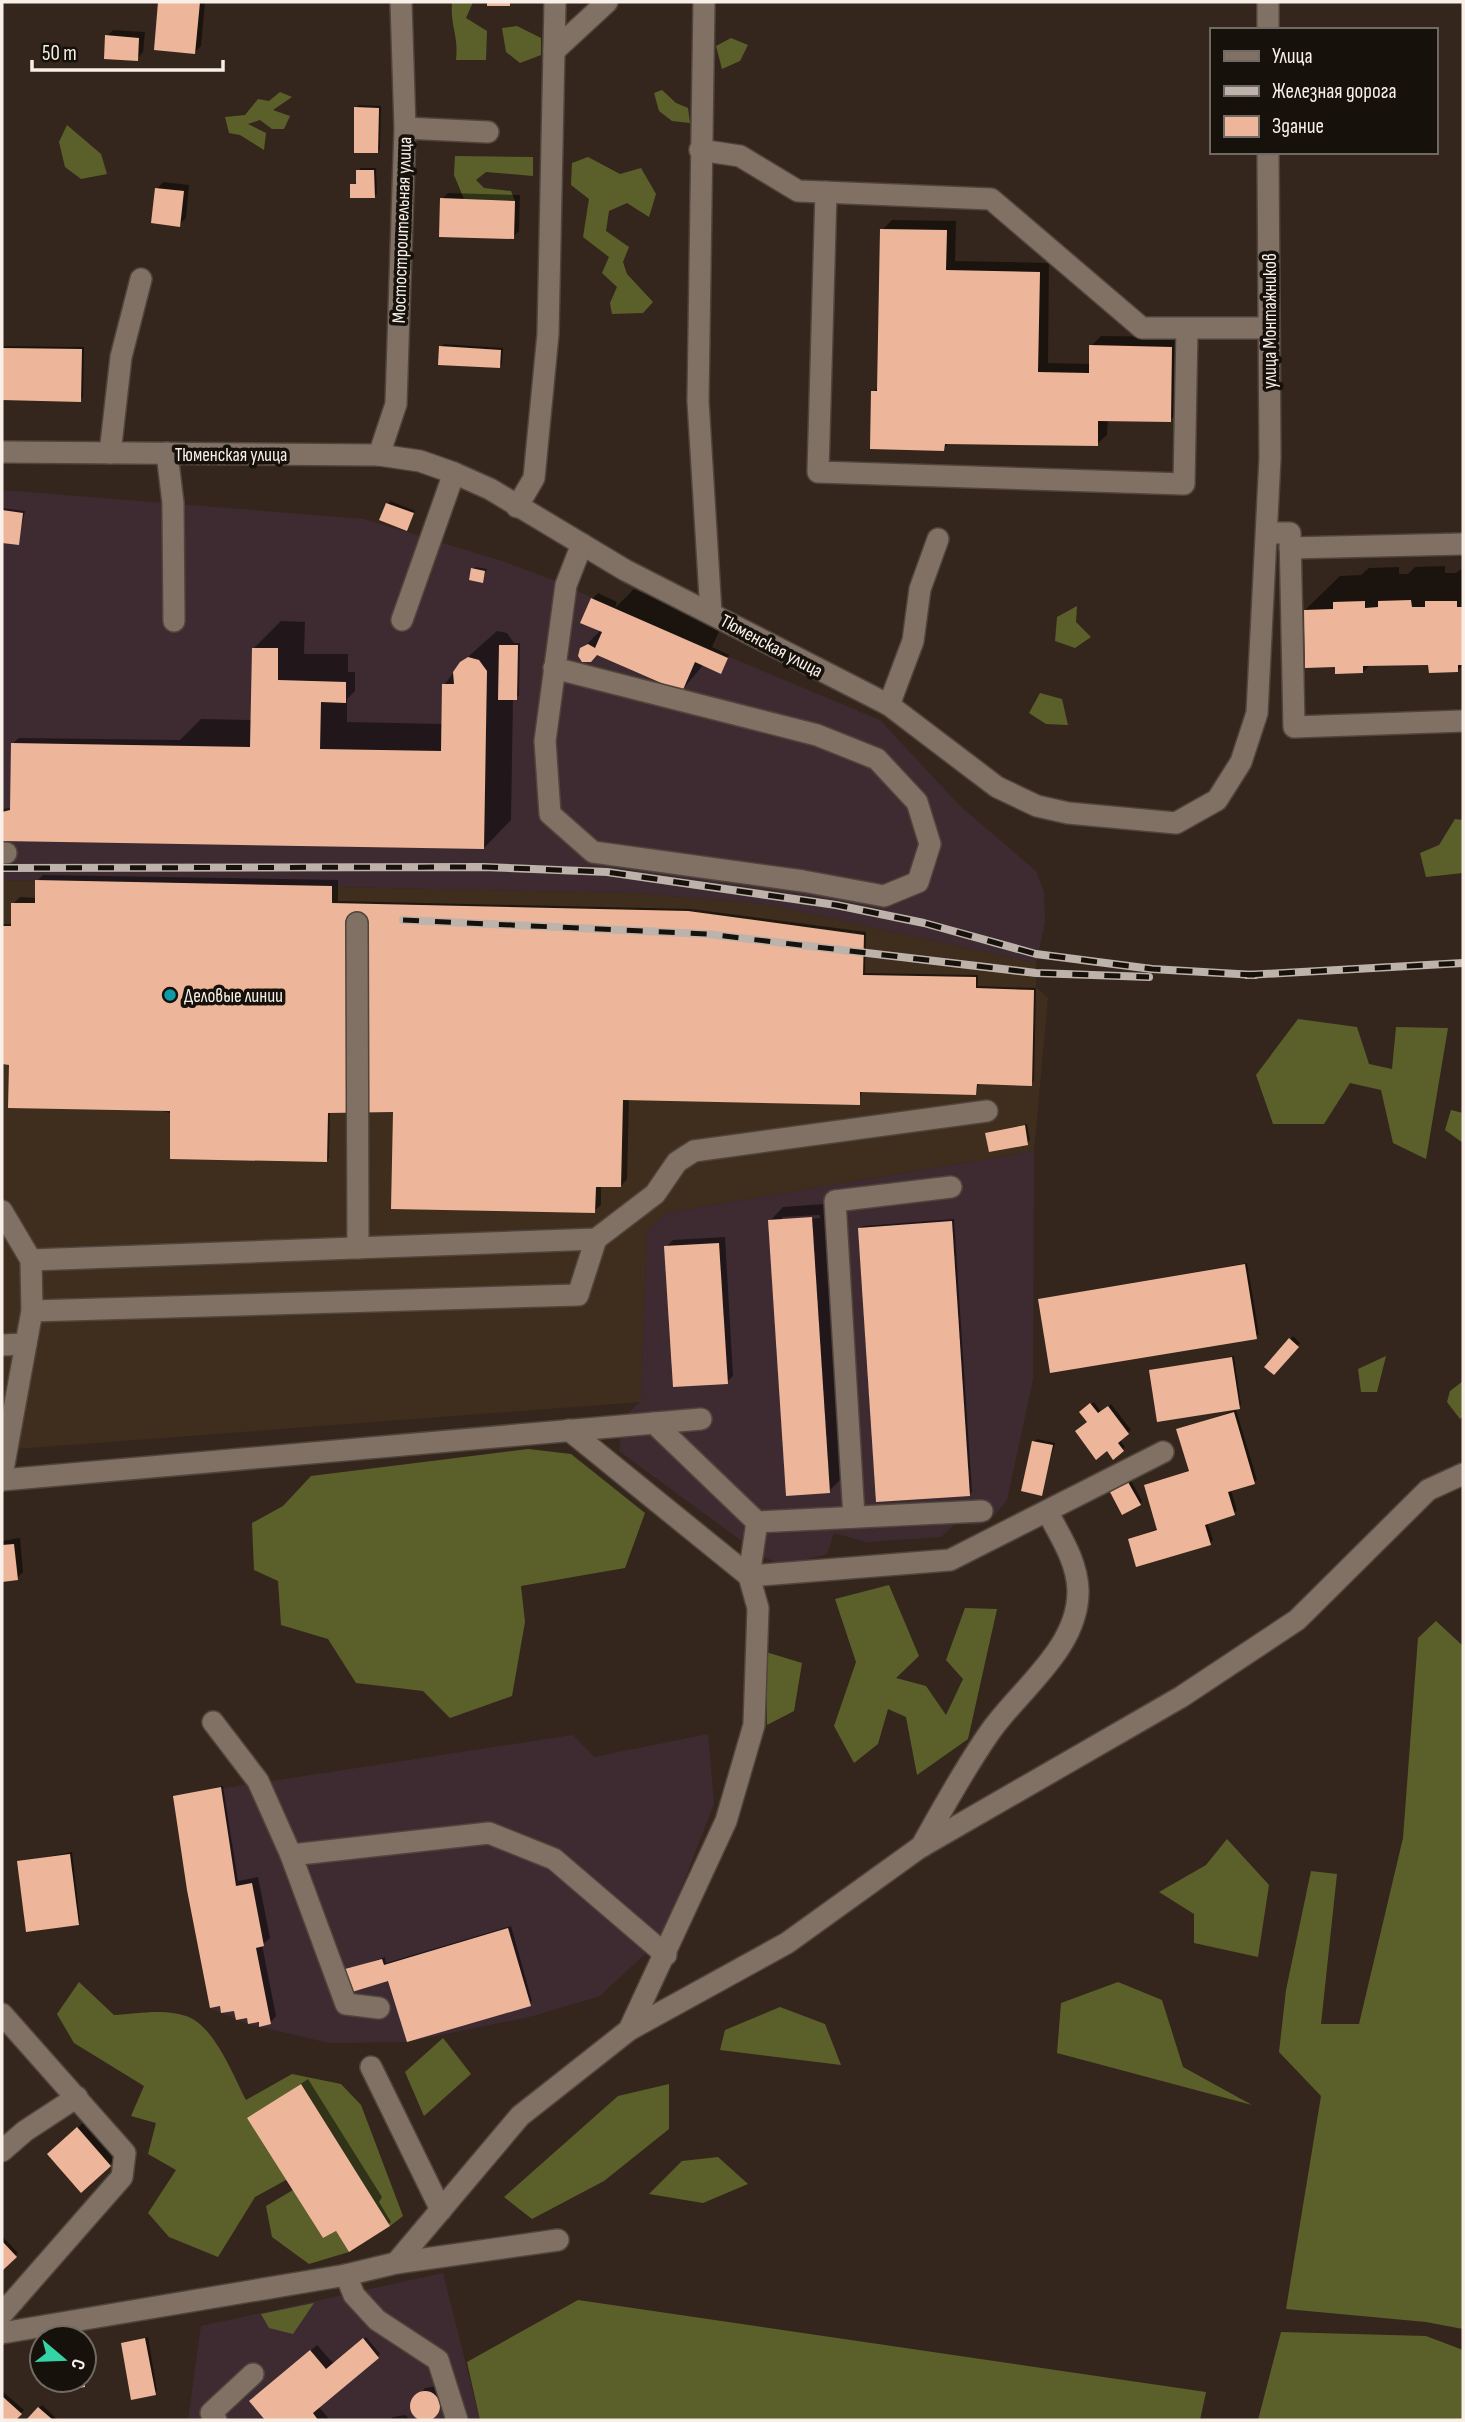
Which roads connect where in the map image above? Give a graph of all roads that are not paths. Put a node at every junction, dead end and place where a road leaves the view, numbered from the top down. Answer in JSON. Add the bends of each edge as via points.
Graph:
{"nodes":[{"id":1,"x":401,"y":2,"type":"edge"},
{"id":2,"x":555,"y":2,"type":"edge"},
{"id":3,"x":607,"y":2,"type":"edge"},
{"id":4,"x":704,"y":2,"type":"edge"},
{"id":5,"x":1268,"y":2,"type":"edge"},
{"id":6,"x":1268,"y":28,"type":"edge"},
{"id":7,"x":554,"y":51,"type":"junction"},
{"id":8,"x":405,"y":128,"type":"junction"},
{"id":9,"x":488,"y":132,"type":"dead end"},
{"id":10,"x":700,"y":150,"type":"junction"},
{"id":11,"x":1268,"y":154,"type":"edge"},
{"id":12,"x":826,"y":192,"type":"junction"},
{"id":13,"x":141,"y":279,"type":"dead end"},
{"id":14,"x":1269,"y":328,"type":"junction"},
{"id":15,"x":1187,"y":329,"type":"junction"},
{"id":16,"x":2,"y":452,"type":"edge"},
{"id":17,"x":110,"y":453,"type":"junction"},
{"id":18,"x":167,"y":453,"type":"junction"},
{"id":19,"x":379,"y":455,"type":"junction"},
{"id":20,"x":454,"y":472,"type":"junction"},
{"id":21,"x":1269,"y":491,"type":"joint"},
{"id":22,"x":516,"y":507,"type":"junction"},
{"id":23,"x":1267,"y":533,"type":"junction"},
{"id":24,"x":938,"y":539,"type":"dead end"},
{"id":25,"x":582,"y":544,"type":"junction"},
{"id":26,"x":1463,"y":544,"type":"edge"},
{"id":27,"x":1290,"y":548,"type":"junction"},
{"id":28,"x":711,"y":613,"type":"junction"},
{"id":29,"x":402,"y":620,"type":"dead end"},
{"id":30,"x":174,"y":621,"type":"dead end"},
{"id":31,"x":554,"y":668,"type":"junction"},
{"id":32,"x":890,"y":705,"type":"junction"},
{"id":33,"x":1463,"y":721,"type":"edge"},
{"id":34,"x":356,"y":923,"type":"dead end"},
{"id":35,"x":987,"y":1111,"type":"dead end"},
{"id":36,"x":951,"y":1187,"type":"dead end"},
{"id":37,"x":2,"y":1210,"type":"edge"},
{"id":38,"x":596,"y":1239,"type":"junction"},
{"id":39,"x":358,"y":1248,"type":"junction"},
{"id":40,"x":32,"y":1260,"type":"junction"},
{"id":41,"x":32,"y":1311,"type":"junction"},
{"id":42,"x":26,"y":1344,"type":"junction"},
{"id":43,"x":2,"y":1345,"type":"edge"},
{"id":44,"x":701,"y":1419,"type":"dead end"},
{"id":45,"x":653,"y":1423,"type":"junction"},
{"id":46,"x":569,"y":1430,"type":"junction"},
{"id":47,"x":1163,"y":1452,"type":"dead end"},
{"id":48,"x":1463,"y":1474,"type":"edge"},
{"id":49,"x":2,"y":1477,"type":"edge"},
{"id":50,"x":982,"y":1511,"type":"dead end"},
{"id":51,"x":1047,"y":1511,"type":"junction"},
{"id":52,"x":854,"y":1517,"type":"junction"},
{"id":53,"x":757,"y":1522,"type":"junction"},
{"id":54,"x":749,"y":1576,"type":"junction"},
{"id":55,"x":213,"y":1722,"type":"dead end"},
{"id":56,"x":919,"y":1848,"type":"junction"},
{"id":57,"x":291,"y":1855,"type":"junction"},
{"id":58,"x":666,"y":1955,"type":"junction"},
{"id":59,"x":379,"y":2008,"type":"dead end"},
{"id":60,"x":2,"y":2014,"type":"edge"},
{"id":61,"x":629,"y":2030,"type":"junction"},
{"id":62,"x":371,"y":2067,"type":"dead end"},
{"id":63,"x":77,"y":2097,"type":"junction"},
{"id":64,"x":2,"y":2151,"type":"edge"},
{"id":65,"x":441,"y":2210,"type":"junction"},
{"id":66,"x":558,"y":2240,"type":"dead end"},
{"id":67,"x":396,"y":2263,"type":"junction"},
{"id":68,"x":346,"y":2275,"type":"junction"},
{"id":69,"x":2,"y":2314,"type":"edge"},
{"id":70,"x":2,"y":2333,"type":"edge"},
{"id":71,"x":253,"y":2374,"type":"dead end"},
{"id":72,"x":216,"y":2420,"type":"edge"},
{"id":73,"x":457,"y":2420,"type":"edge"}],
"edges":[{"from":1,"to":8,"type":"street","name":"Мостостроительная улица"},
{"from":2,"to":7,"type":"street"},
{"from":3,"to":7,"type":"street"},
{"from":4,"to":10,"type":"street"},
{"from":5,"to":6,"type":"street"},
{"from":7,"to":22,"type":"street","via":[[548,334],[534,478]]},
{"from":8,"to":9,"type":"street"},
{"from":8,"to":19,"type":"street","name":"Мостостроительная улица","via":[[396,404]]},
{"from":10,"to":12,"type":"street","via":[[740,156],[799,191]]},
{"from":10,"to":28,"type":"street","via":[[698,401]]},
{"from":11,"to":14,"type":"street","name":"улица Монтажников"},
{"from":12,"to":15,"type":"street","via":[[991,199],[1142,328]]},
{"from":12,"to":15,"type":"street","via":[[818,472],[1184,484]]},
{"from":13,"to":17,"type":"street","via":[[121,357]]},
{"from":14,"to":15,"type":"street"},
{"from":14,"to":21,"type":"street","name":"улица Монтажников"},
{"from":16,"to":17,"type":"street","name":"Тюменская улица"},
{"from":17,"to":18,"type":"street","name":"Тюменская улица"},
{"from":18,"to":19,"type":"street","name":"Тюменская улица"},
{"from":18,"to":30,"type":"street","via":[[173,503]]},
{"from":19,"to":20,"type":"street","name":"Тюменская улица"},
{"from":20,"to":22,"type":"street","name":"Тюменская улица"},
{"from":20,"to":29,"type":"street"},
{"from":21,"to":23,"type":"street","name":"Тюменская улица"},
{"from":22,"to":25,"type":"street","name":"Тюменская улица"},
{"from":23,"to":27,"type":"street","via":[[1290,533]]},
{"from":23,"to":32,"type":"street","name":"Тюменская улица","via":[[1257,713],[1241,762],[1217,800],[1177,823],[1038,806],[997,787]]},
{"from":24,"to":32,"type":"street","via":[[920,589],[913,641]]},
{"from":25,"to":28,"type":"street","name":"Тюменская улица"},
{"from":25,"to":31,"type":"street","via":[[566,585]]},
{"from":26,"to":27,"type":"street"},
{"from":27,"to":33,"type":"street","via":[[1294,727]]},
{"from":28,"to":32,"type":"street","name":"Тюменская улица"},
{"from":31,"to":31,"type":"street","via":[[545,741],[550,814],[593,852],[884,896],[918,882],[930,844],[917,802],[877,760],[817,735]]},
{"from":34,"to":39,"type":"street"},
{"from":35,"to":38,"type":"street","via":[[694,1151],[677,1162],[655,1194]]},
{"from":36,"to":52,"type":"street","via":[[835,1201]]},
{"from":37,"to":40,"type":"street"},
{"from":38,"to":39,"type":"street"},
{"from":38,"to":41,"type":"street","via":[[578,1295]]},
{"from":39,"to":40,"type":"street"},
{"from":40,"to":41,"type":"street"},
{"from":41,"to":42,"type":"street"},
{"from":42,"to":43,"type":"street"},
{"from":42,"to":49,"type":"street"},
{"from":44,"to":45,"type":"street"},
{"from":45,"to":46,"type":"street"},
{"from":45,"to":53,"type":"street"},
{"from":46,"to":49,"type":"street"},
{"from":46,"to":54,"type":"street"},
{"from":47,"to":51,"type":"street"},
{"from":48,"to":56,"type":"street","via":[[1428,1490],[1297,1620],[1181,1697]]},
{"from":50,"to":52,"type":"street"},
{"from":51,"to":54,"type":"street","via":[[950,1560]]},
{"from":51,"to":56,"type":"street","via":[[1073,1563],[1078,1590],[1074,1619],[1059,1647],[991,1730]]},
{"from":52,"to":53,"type":"street"},
{"from":53,"to":54,"type":"street"},
{"from":54,"to":58,"type":"street","via":[[758,1608],[754,1726],[726,1821]]},
{"from":55,"to":57,"type":"street","via":[[258,1782]]},
{"from":56,"to":61,"type":"street","via":[[787,1943]]},
{"from":57,"to":58,"type":"street","via":[[489,1833],[554,1859]]},
{"from":57,"to":59,"type":"street","via":[[346,2004]]},
{"from":58,"to":61,"type":"street"},
{"from":60,"to":63,"type":"street"},
{"from":61,"to":65,"type":"street","via":[[520,2116]]},
{"from":62,"to":65,"type":"street"},
{"from":63,"to":64,"type":"street"},
{"from":63,"to":69,"type":"street","via":[[125,2152],[122,2177]]},
{"from":65,"to":67,"type":"street"},
{"from":66,"to":67,"type":"street"},
{"from":67,"to":68,"type":"street"},
{"from":68,"to":70,"type":"street"},
{"from":68,"to":73,"type":"street","via":[[354,2295],[377,2320],[438,2360]]},
{"from":71,"to":72,"type":"street","via":[[211,2413]]}]}
